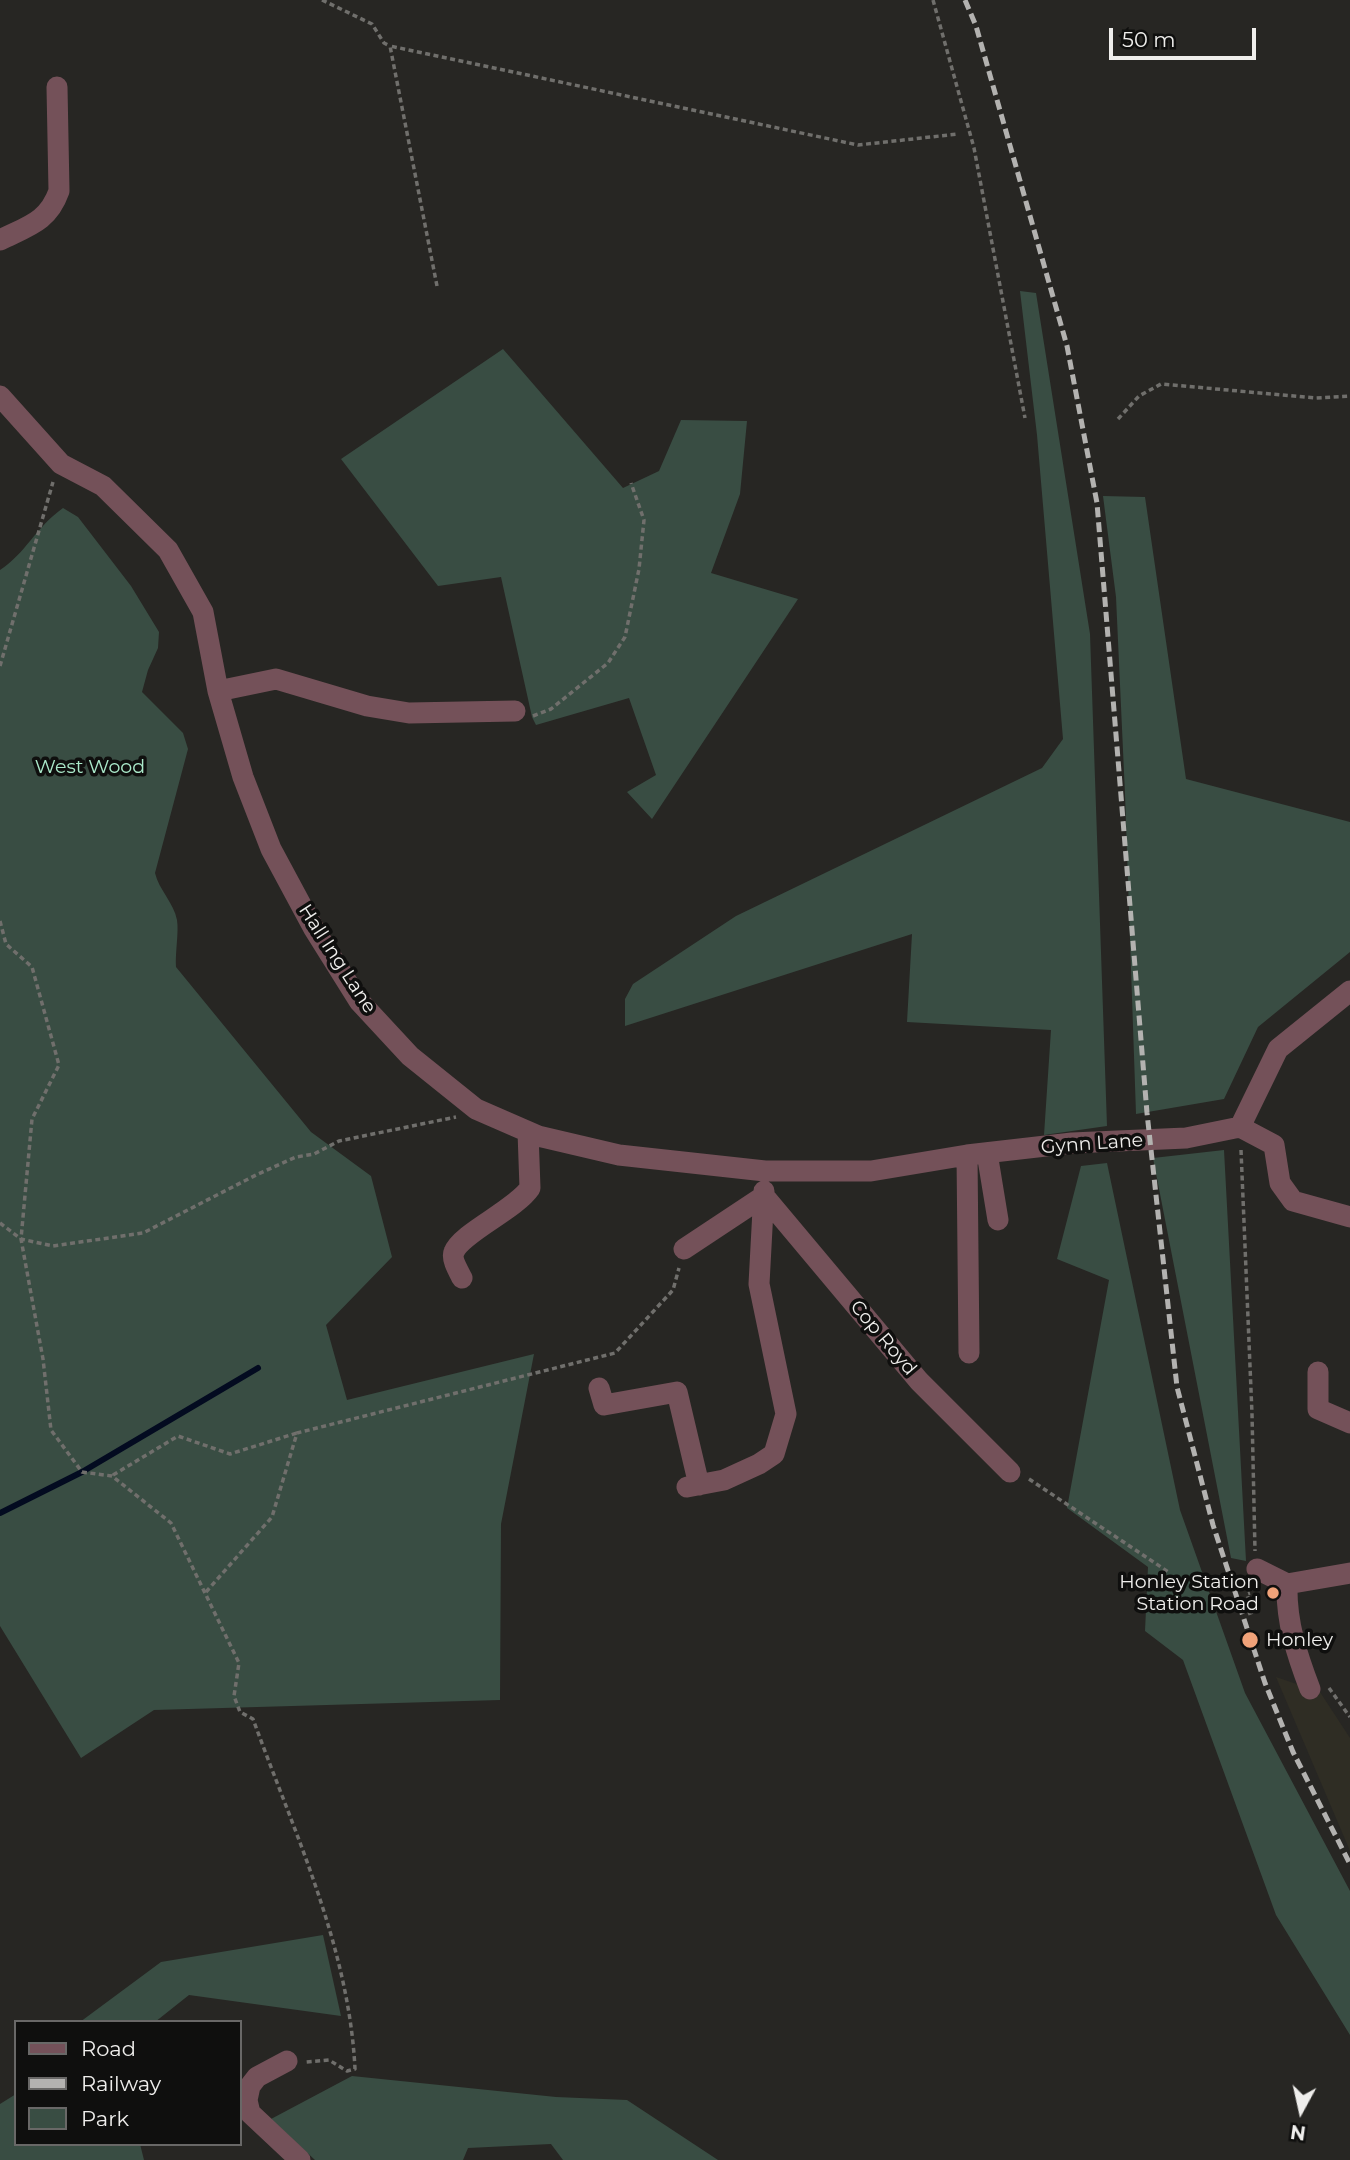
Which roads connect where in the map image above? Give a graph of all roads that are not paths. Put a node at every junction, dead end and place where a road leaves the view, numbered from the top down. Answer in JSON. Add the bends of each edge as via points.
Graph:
{"nodes":[{"id":1,"x":57,"y":87,"type":"dead end"},
{"id":2,"x":0,"y":240,"type":"edge"},
{"id":3,"x":0,"y":396,"type":"edge"},
{"id":4,"x":218,"y":691,"type":"junction"},
{"id":5,"x":515,"y":711,"type":"road end"},
{"id":6,"x":1350,"y":991,"type":"edge"},
{"id":7,"x":1240,"y":1126,"type":"junction"},
{"id":8,"x":528,"y":1132,"type":"junction"},
{"id":9,"x":977,"y":1154,"type":"junction"},
{"id":10,"x":765,"y":1171,"type":"junction"},
{"id":11,"x":764,"y":1196,"type":"junction"},
{"id":12,"x":1350,"y":1217,"type":"edge"},
{"id":13,"x":998,"y":1220,"type":"dead end"},
{"id":14,"x":684,"y":1250,"type":"road end"},
{"id":15,"x":462,"y":1278,"type":"dead end"},
{"id":16,"x":969,"y":1353,"type":"dead end"},
{"id":17,"x":1318,"y":1372,"type":"dead end"},
{"id":18,"x":599,"y":1388,"type":"dead end"},
{"id":19,"x":1350,"y":1423,"type":"edge"},
{"id":20,"x":1010,"y":1472,"type":"road end"},
{"id":21,"x":1257,"y":1569,"type":"road end"},
{"id":22,"x":1350,"y":1573,"type":"edge"},
{"id":23,"x":1287,"y":1584,"type":"junction"},
{"id":24,"x":1309,"y":1686,"type":"road end"},
{"id":25,"x":287,"y":2061,"type":"road end"},
{"id":26,"x":300,"y":2160,"type":"edge"}],
"edges":[{"from":1,"to":2,"type":"street","via":[[59,191],[54,207],[40,220]]},
{"from":3,"to":4,"type":"street","name":"Hall Ing Lane","via":[[61,464],[103,486],[168,550],[203,612]]},
{"from":4,"to":5,"type":"street","via":[[276,679],[367,706],[409,713]]},
{"from":4,"to":8,"type":"street","name":"Hall Ing Lane","via":[[243,777],[271,849],[359,1001],[410,1056],[476,1109]]},
{"from":6,"to":7,"type":"street","via":[[1278,1049]]},
{"from":7,"to":9,"type":"street","name":"Gynn Lane","via":[[1186,1138],[1072,1143]]},
{"from":7,"to":12,"type":"street","via":[[1274,1145],[1280,1183],[1293,1201]]},
{"from":8,"to":10,"type":"street","name":"Hall Ing Lane","via":[[619,1155]]},
{"from":8,"to":15,"type":"street","via":[[530,1188],[454,1250]]},
{"from":9,"to":10,"type":"street","name":"Gynn Lane","via":[[871,1171]]},
{"from":9,"to":13,"type":"street"},
{"from":9,"to":16,"type":"street"},
{"from":10,"to":11,"type":"street"},
{"from":11,"to":14,"type":"street"},
{"from":11,"to":18,"type":"street","via":[[759,1284],[786,1414],[774,1454],[724,1480],[693,1486],[677,1392],[604,1405]]},
{"from":11,"to":20,"type":"street","name":"Cop Royd","via":[[919,1381]]},
{"from":17,"to":19,"type":"street","via":[[1318,1409]]},
{"from":21,"to":23,"type":"street"},
{"from":22,"to":23,"type":"street"},
{"from":23,"to":24,"type":"street","via":[[1291,1635]]},
{"from":25,"to":26,"type":"street","via":[[257,2077],[247,2100],[250,2113]]}]}
